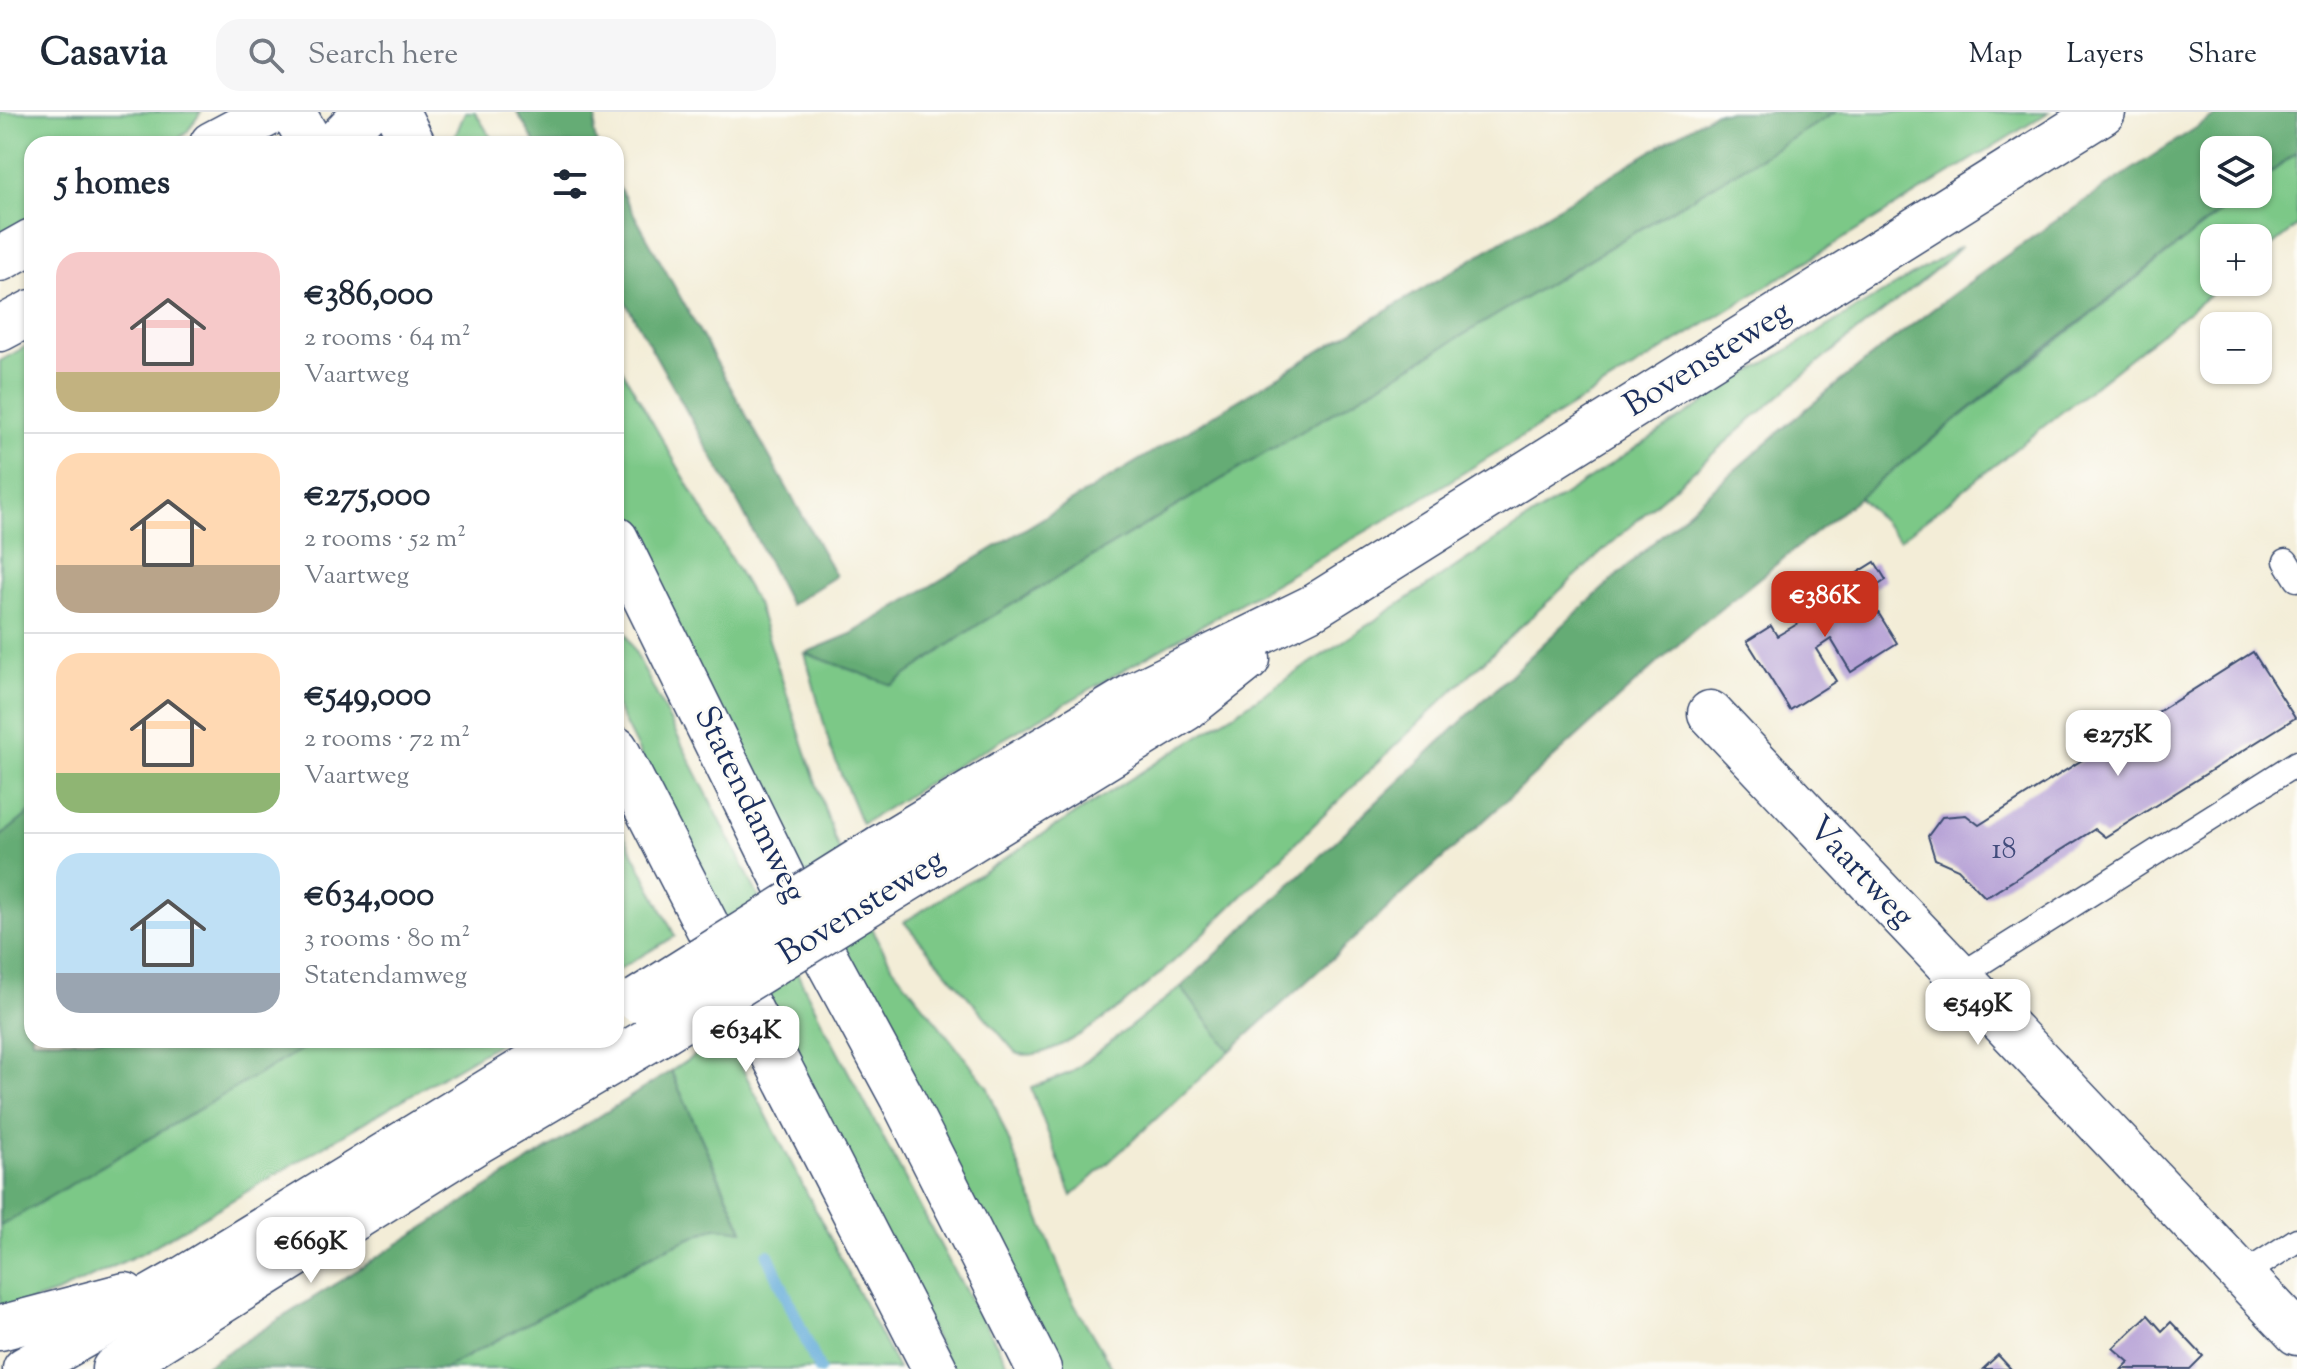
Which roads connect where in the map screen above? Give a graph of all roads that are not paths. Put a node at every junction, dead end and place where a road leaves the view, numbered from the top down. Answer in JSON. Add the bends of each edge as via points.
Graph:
{"nodes":[{"id":1,"x":272,"y":112,"type":"edge"},
{"id":2,"x":293,"y":112,"type":"edge"},
{"id":3,"x":365,"y":112,"type":"edge"},
{"id":4,"x":397,"y":112,"type":"edge"},
{"id":5,"x":2103,"y":112,"type":"edge"},
{"id":6,"x":227,"y":136,"type":"edge"},
{"id":7,"x":306,"y":136,"type":"edge"},
{"id":8,"x":342,"y":136,"type":"edge"},
{"id":9,"x":409,"y":136,"type":"edge"},
{"id":10,"x":24,"y":246,"type":"edge"},
{"id":11,"x":0,"y":259,"type":"edge"},
{"id":12,"x":24,"y":316,"type":"edge"},
{"id":13,"x":0,"y":329,"type":"edge"},
{"id":14,"x":624,"y":555,"type":"edge"},
{"id":15,"x":1710,"y":713,"type":"dead end"},
{"id":16,"x":2297,"y":763,"type":"edge"},
{"id":17,"x":624,"y":765,"type":"edge"},
{"id":18,"x":1958,"y":977,"type":"junction"},
{"id":19,"x":637,"y":1016,"type":"edge"},
{"id":20,"x":559,"y":1048,"type":"edge"},
{"id":21,"x":596,"y":1048,"type":"edge"},
{"id":22,"x":2297,"y":1240,"type":"edge"},
{"id":23,"x":2241,"y":1276,"type":"junction"},
{"id":24,"x":181,"y":1280,"type":"junction"},
{"id":25,"x":0,"y":1328,"type":"edge"},
{"id":26,"x":2297,"y":1333,"type":"edge"},
{"id":27,"x":25,"y":1369,"type":"edge"},
{"id":28,"x":114,"y":1369,"type":"edge"},
{"id":29,"x":935,"y":1369,"type":"edge"},
{"id":30,"x":1039,"y":1369,"type":"edge"}],
"edges":[{"from":1,"to":6,"type":"main road"},
{"from":2,"to":7,"type":"main road"},
{"from":3,"to":8,"type":"main road"},
{"from":4,"to":9,"type":"main road"},
{"from":5,"to":19,"type":"main road","name":"Bovensteweg","bridge":true,"via":[[1313,607],[1185,709],[890,866]]},
{"from":10,"to":11,"type":"main road"},
{"from":12,"to":13,"type":"main road"},
{"from":14,"to":30,"type":"main road","name":"Statendamweg","via":[[784,880]]},
{"from":15,"to":18,"type":"main road","name":"Vaartweg"},
{"from":16,"to":18,"type":"lane"},
{"from":17,"to":29,"type":"main road"},
{"from":18,"to":23,"type":"main road","name":"Vaartweg"},
{"from":20,"to":24,"type":"main road"},
{"from":21,"to":28,"type":"main road","name":"Bovensteweg","via":[[473,1144]]},
{"from":22,"to":23,"type":"lane"},
{"from":23,"to":26,"type":"main road","name":"Vaartweg"},
{"from":24,"to":25,"type":"main road"},
{"from":24,"to":27,"type":"main road"}]}
